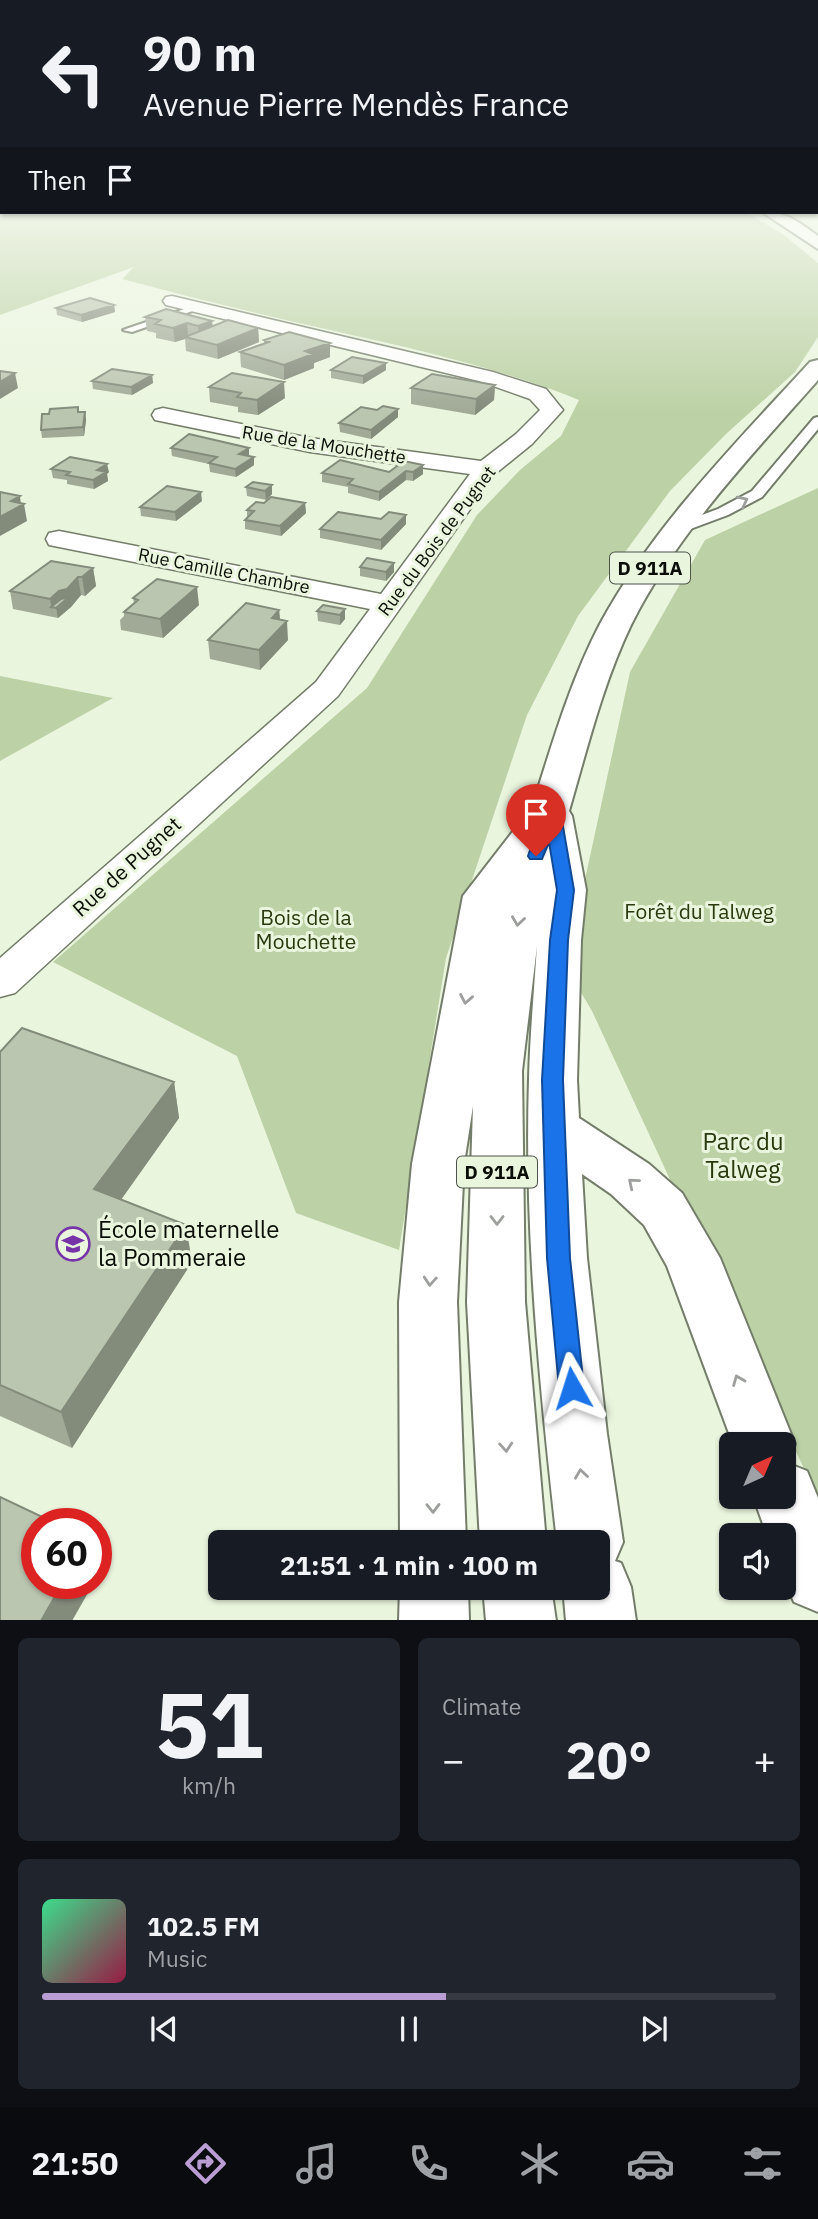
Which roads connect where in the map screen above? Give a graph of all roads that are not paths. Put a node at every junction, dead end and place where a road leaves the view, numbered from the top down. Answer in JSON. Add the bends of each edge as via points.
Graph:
{"nodes":[{"id":1,"x":172,"y":301,"type":"dead end"},
{"id":2,"x":199,"y":307,"type":"junction"},
{"id":3,"x":128,"y":330,"type":"dead end"},
{"id":4,"x":818,"y":367,"type":"edge"},
{"id":5,"x":163,"y":415,"type":"dead end"},
{"id":6,"x":818,"y":421,"type":"edge"},
{"id":7,"x":486,"y":469,"type":"junction"},
{"id":8,"x":680,"y":528,"type":"junction"},
{"id":9,"x":59,"y":539,"type":"dead end"},
{"id":10,"x":390,"y":604,"type":"junction"},
{"id":11,"x":254,"y":752,"type":"joint"},
{"id":12,"x":552,"y":809,"type":"junction"},
{"id":13,"x":0,"y":982,"type":"edge"},
{"id":14,"x":554,"y":1127,"type":"junction"},
{"id":15,"x":759,"y":1432,"type":"edge"},
{"id":16,"x":790,"y":1509,"type":"edge"},
{"id":17,"x":433,"y":1530,"type":"edge"},
{"id":18,"x":512,"y":1530,"type":"edge"},
{"id":19,"x":588,"y":1530,"type":"edge"},
{"id":20,"x":818,"y":1578,"type":"edge"},
{"id":21,"x":434,"y":1600,"type":"edge"},
{"id":22,"x":519,"y":1600,"type":"edge"},
{"id":23,"x":599,"y":1600,"type":"edge"},
{"id":24,"x":434,"y":1620,"type":"edge"},
{"id":25,"x":521,"y":1620,"type":"edge"},
{"id":26,"x":601,"y":1620,"type":"edge"}],
"edges":[{"from":1,"to":2,"type":"street","name":"Rue du Bois de Pugnet"},
{"from":2,"to":3,"type":"lane"},
{"from":2,"to":7,"type":"street","name":"Rue du Bois de Pugnet","via":[[486,376],[538,394],[552,410]]},
{"from":4,"to":8,"type":"main road","number":"D 911A","via":[[757,432]]},
{"from":5,"to":7,"type":"street","name":"Rue de la Mouchette","via":[[310,445]]},
{"from":8,"to":6,"type":"lane","one_way":true,"via":[[757,494]]},
{"from":7,"to":10,"type":"street","name":"Rue du Bois de Pugnet"},
{"from":8,"to":12,"type":"main road","number":"D 911A","via":[[614,626],[582,709]]},
{"from":9,"to":10,"type":"street","name":"Rue Camille Chambre"},
{"from":10,"to":11,"type":"street","name":"Rue du Bois de Pugnet","via":[[327,689]]},
{"from":11,"to":13,"type":"street","name":"Rue de Pugnet"},
{"from":12,"to":14,"type":"main road","number":"D 911A","via":[[565,890],[552,1080]]},
{"from":12,"to":17,"type":"main road","one_way":true,"via":[[484,896],[439,1164],[428,1302]]},
{"from":12,"to":18,"type":"main road","number":"D 911A","one_way":true,"via":[[521,903],[498,1072],[496,1302]]},
{"from":15,"to":14,"type":"main road","one_way":true,"via":[[692,1258],[663,1209],[629,1179]]},
{"from":19,"to":14,"type":"main road","number":"D 911A","one_way":true,"via":[[559,1258]]},
{"from":16,"to":20,"type":"main road"},
{"from":21,"to":24,"type":"main road"},
{"from":22,"to":25,"type":"main road"},
{"from":23,"to":26,"type":"main road"}]}
